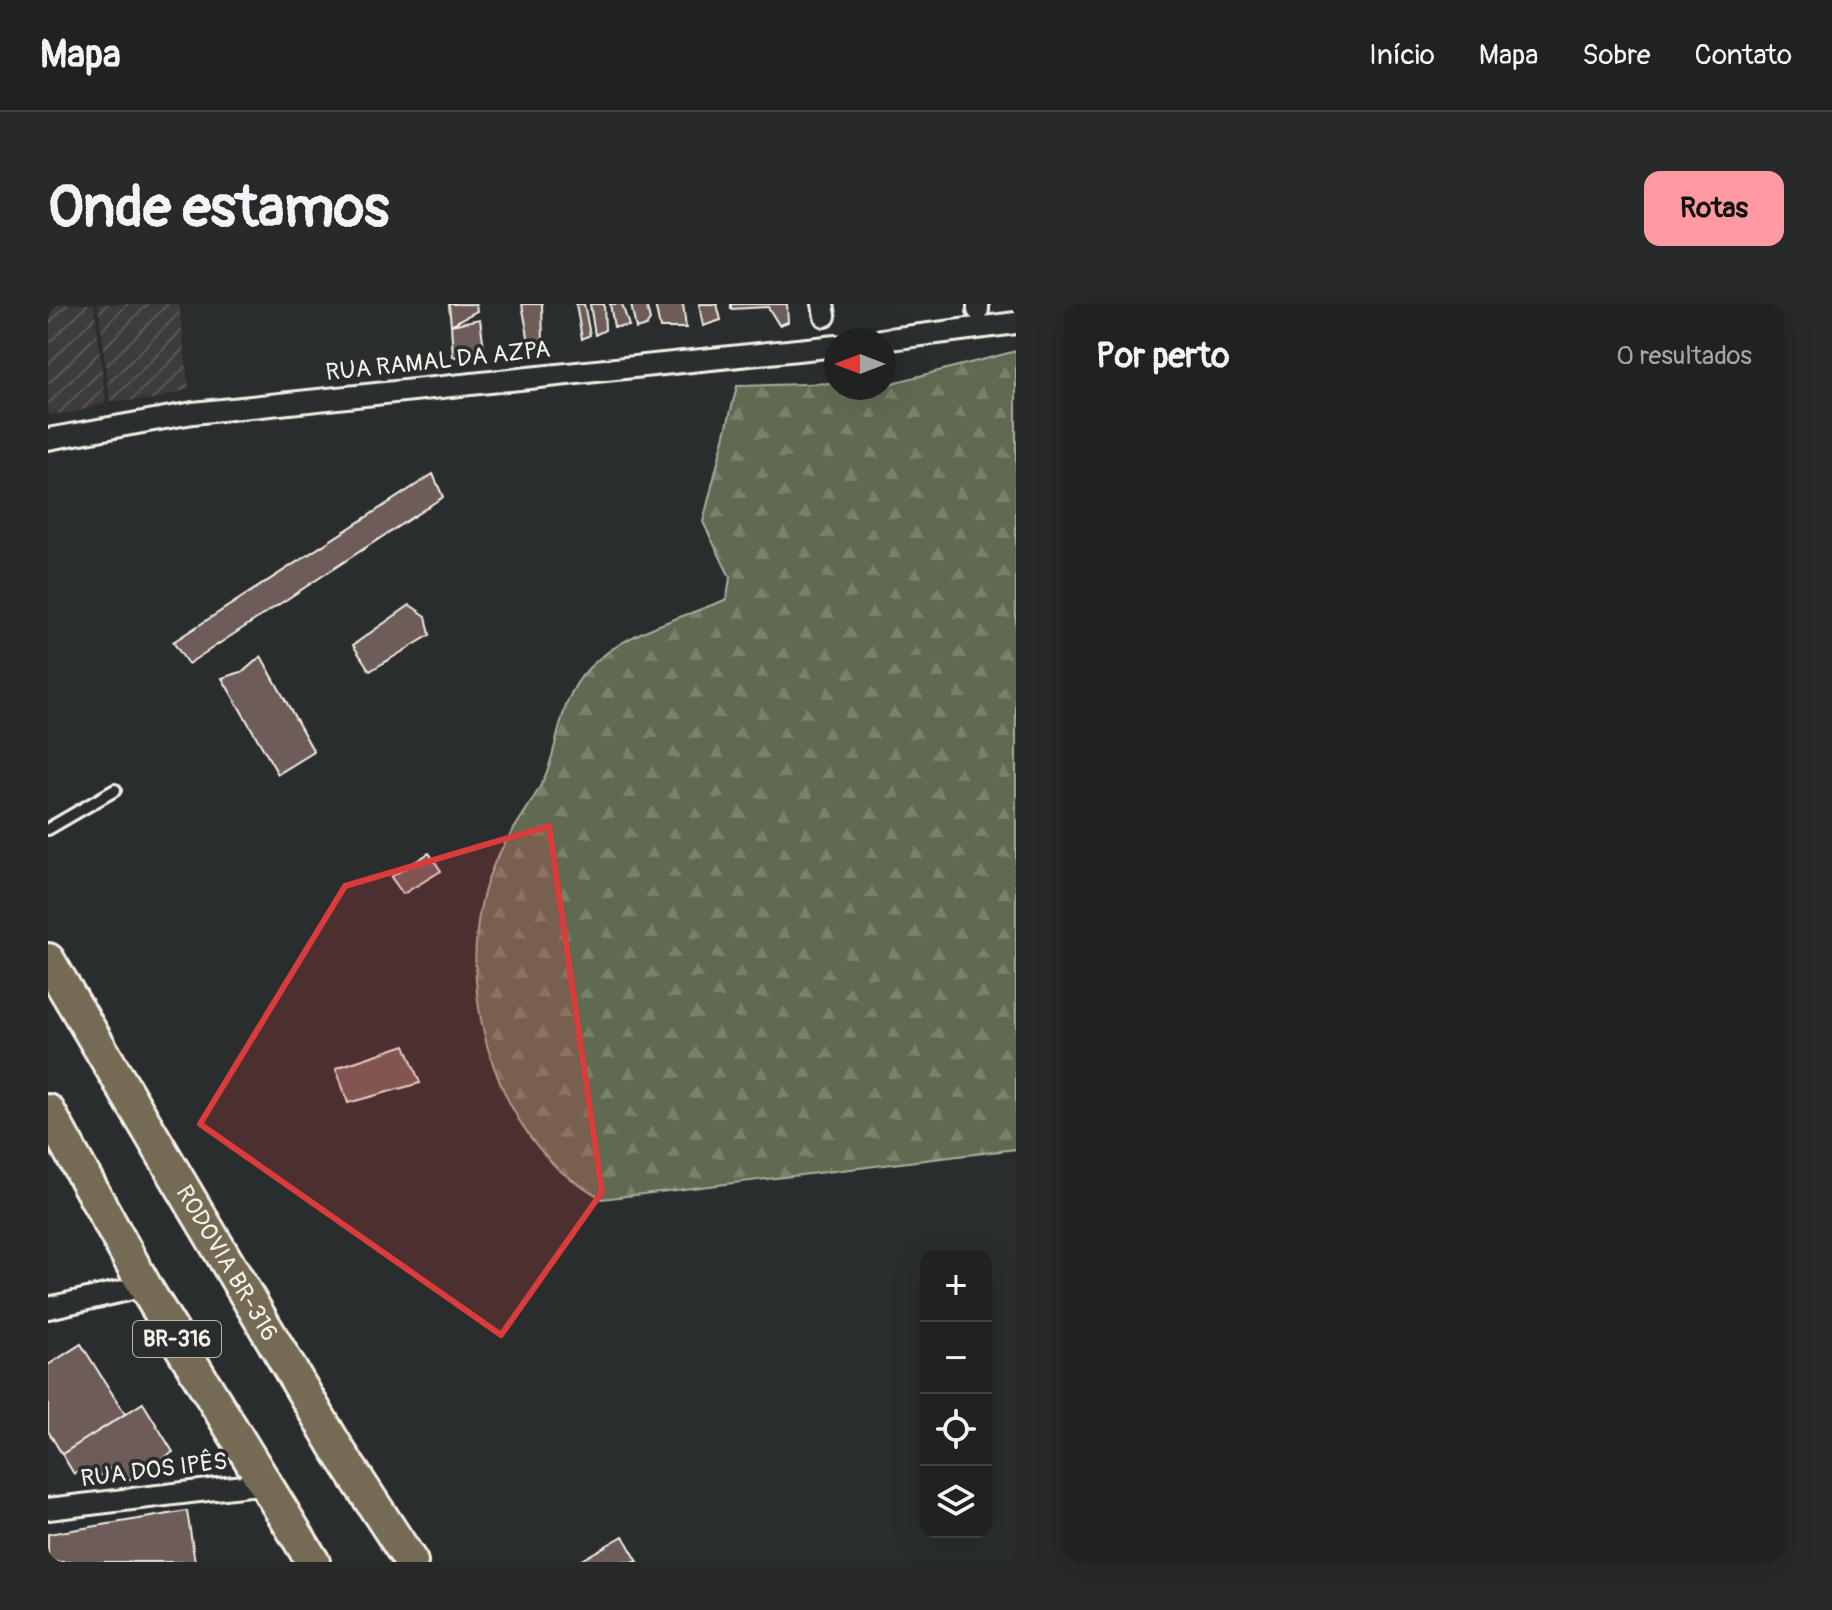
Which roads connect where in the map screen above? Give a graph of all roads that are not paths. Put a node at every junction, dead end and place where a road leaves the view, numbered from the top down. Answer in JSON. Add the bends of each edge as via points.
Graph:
{"nodes":[{"id":1,"x":1016,"y":323,"type":"edge"},
{"id":2,"x":896,"y":338,"type":"edge"},
{"id":3,"x":824,"y":347,"type":"edge"},
{"id":4,"x":48,"y":439,"type":"edge"},
{"id":5,"x":115,"y":790,"type":"dead end"},
{"id":6,"x":48,"y":829,"type":"edge"},
{"id":7,"x":48,"y":960,"type":"edge"},
{"id":8,"x":48,"y":1111,"type":"edge"},
{"id":9,"x":145,"y":1286,"type":"junction"},
{"id":10,"x":48,"y":1308,"type":"edge"},
{"id":11,"x":267,"y":1483,"type":"junction"},
{"id":12,"x":48,"y":1509,"type":"edge"},
{"id":13,"x":313,"y":1562,"type":"edge"},
{"id":14,"x":411,"y":1562,"type":"edge"}],
"edges":[{"from":1,"to":2,"type":"street"},
{"from":3,"to":4,"type":"street","name":"RUA RAMAL DA AZPA","via":[[193,413]]},
{"from":5,"to":6,"type":"lane"},
{"from":7,"to":14,"type":"highway","name":"RODOVIA BR-316","number":"BR-316","via":[[338,1450]]},
{"from":8,"to":9,"type":"highway","number":"BR-316"},
{"from":9,"to":10,"type":"street"},
{"from":9,"to":11,"type":"highway","number":"BR-316"},
{"from":11,"to":12,"type":"street","name":"RUA DOS IPÊS"},
{"from":11,"to":13,"type":"highway","number":"BR-316"}]}
